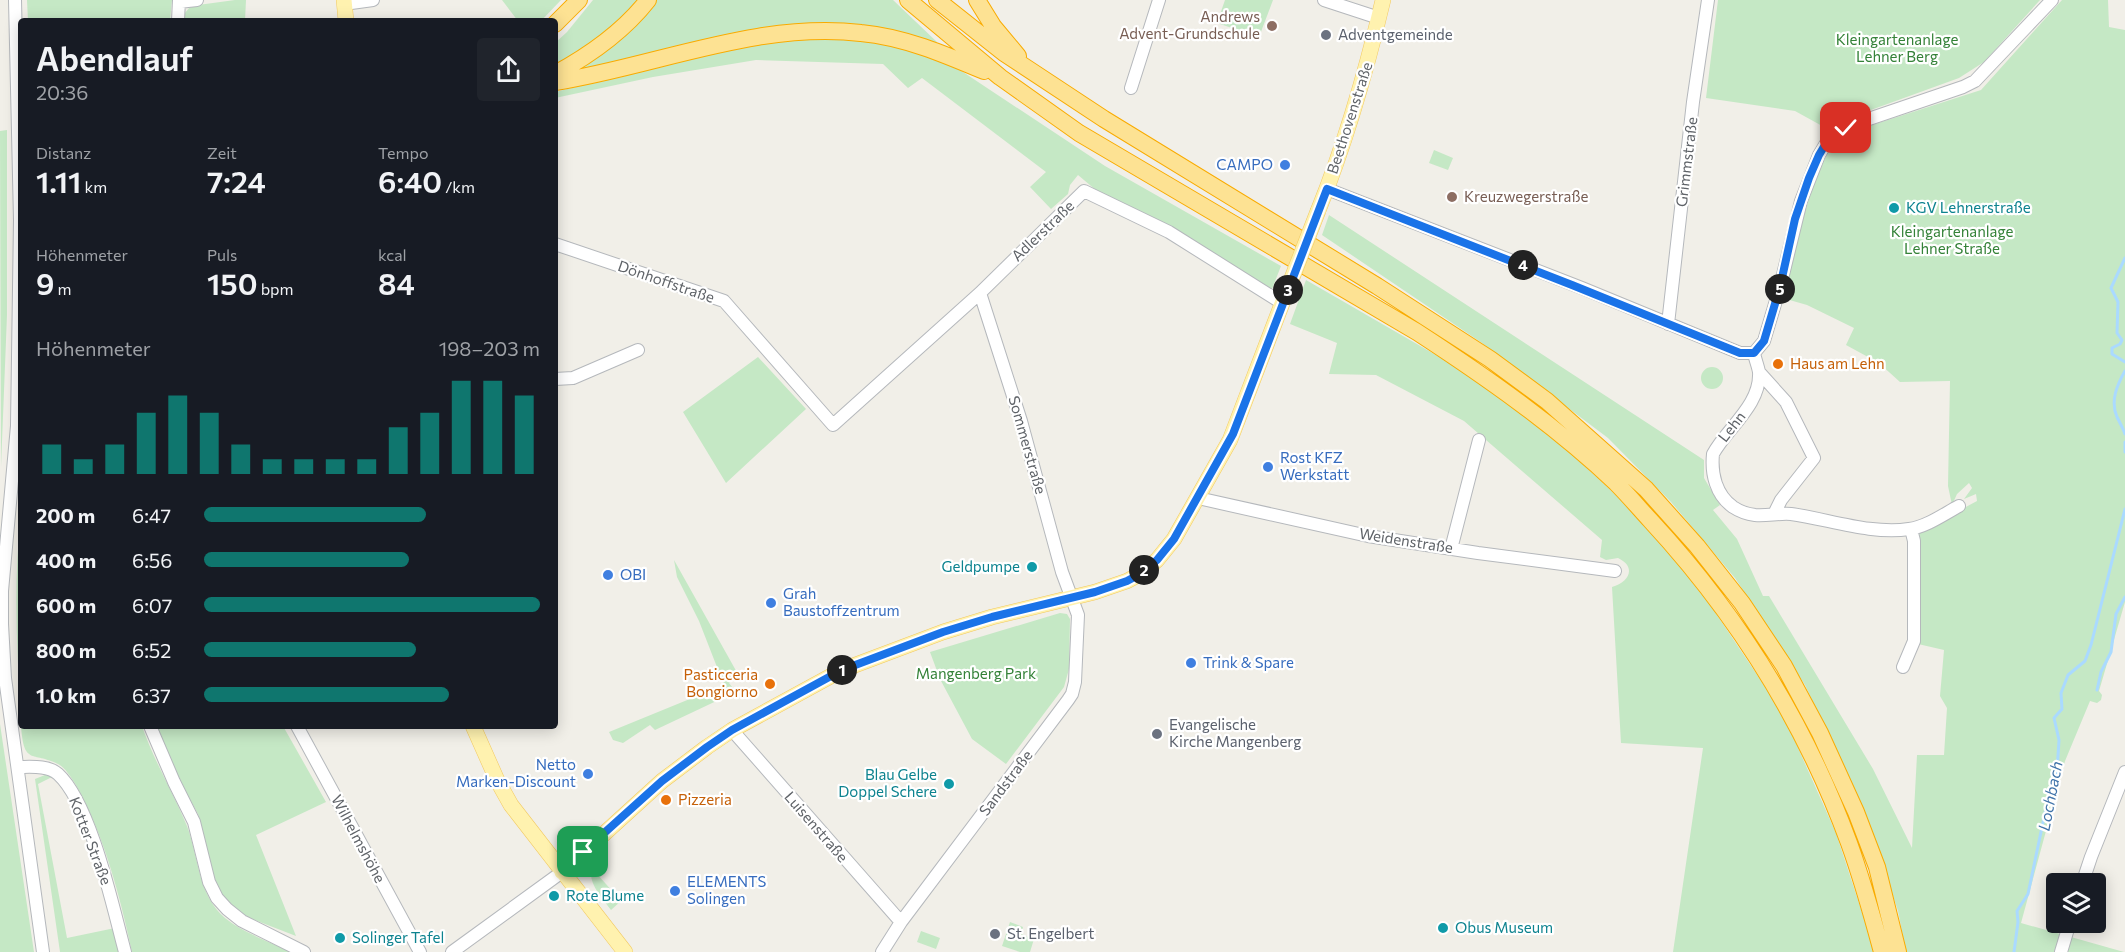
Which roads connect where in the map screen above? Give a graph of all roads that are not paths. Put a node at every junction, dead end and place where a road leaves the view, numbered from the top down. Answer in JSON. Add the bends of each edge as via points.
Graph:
{"nodes":[{"id":1,"x":15,"y":0,"type":"edge"},
{"id":2,"x":197,"y":0,"type":"edge"},
{"id":3,"x":373,"y":0,"type":"edge"},
{"id":4,"x":579,"y":0,"type":"edge"},
{"id":5,"x":648,"y":0,"type":"edge"},
{"id":6,"x":908,"y":0,"type":"edge"},
{"id":7,"x":937,"y":0,"type":"edge"},
{"id":8,"x":977,"y":0,"type":"edge"},
{"id":9,"x":1159,"y":0,"type":"edge"},
{"id":10,"x":1324,"y":0,"type":"edge"},
{"id":11,"x":1383,"y":0,"type":"edge"},
{"id":12,"x":1708,"y":0,"type":"edge"},
{"id":13,"x":2052,"y":0,"type":"edge"},
{"id":14,"x":179,"y":1,"type":"edge"},
{"id":15,"x":344,"y":2,"type":"edge"},
{"id":16,"x":178,"y":18,"type":"edge"},
{"id":17,"x":346,"y":18,"type":"edge"},
{"id":18,"x":1379,"y":18,"type":"junction"},
{"id":19,"x":558,"y":21,"type":"edge"},
{"id":20,"x":1030,"y":70,"type":"junction"},
{"id":21,"x":558,"y":72,"type":"edge"},
{"id":22,"x":1000,"y":77,"type":"junction"},
{"id":23,"x":558,"y":81,"type":"edge"},
{"id":24,"x":1131,"y":88,"type":"dead end"},
{"id":25,"x":18,"y":110,"type":"edge"},
{"id":26,"x":1327,"y":189,"type":"junction"},
{"id":27,"x":558,"y":245,"type":"edge"},
{"id":28,"x":980,"y":293,"type":"junction"},
{"id":29,"x":1284,"y":299,"type":"junction"},
{"id":30,"x":1668,"y":324,"type":"junction"},
{"id":31,"x":638,"y":350,"type":"dead end"},
{"id":32,"x":1754,"y":353,"type":"junction"},
{"id":33,"x":1759,"y":372,"type":"junction"},
{"id":34,"x":18,"y":374,"type":"edge"},
{"id":35,"x":558,"y":379,"type":"edge"},
{"id":36,"x":833,"y":425,"type":"joint"},
{"id":37,"x":1479,"y":440,"type":"dead end"},
{"id":38,"x":1198,"y":498,"type":"junction"},
{"id":39,"x":1959,"y":506,"type":"dead end"},
{"id":40,"x":1774,"y":514,"type":"junction"},
{"id":41,"x":1911,"y":529,"type":"junction"},
{"id":42,"x":1451,"y":549,"type":"junction"},
{"id":43,"x":1615,"y":572,"type":"dead end"},
{"id":44,"x":1074,"y":602,"type":"junction"},
{"id":45,"x":1903,"y":667,"type":"dead end"},
{"id":46,"x":151,"y":729,"type":"edge"},
{"id":47,"x":299,"y":729,"type":"edge"},
{"id":48,"x":474,"y":729,"type":"edge"},
{"id":49,"x":732,"y":730,"type":"junction"},
{"id":50,"x":18,"y":767,"type":"junction"},
{"id":51,"x":2125,"y":772,"type":"edge"},
{"id":52,"x":562,"y":872,"type":"junction"},
{"id":53,"x":2086,"y":873,"type":"edge"},
{"id":54,"x":901,"y":922,"type":"junction"},
{"id":55,"x":2067,"y":933,"type":"edge"},
{"id":56,"x":43,"y":952,"type":"edge"},
{"id":57,"x":125,"y":952,"type":"edge"},
{"id":58,"x":304,"y":952,"type":"edge"},
{"id":59,"x":420,"y":952,"type":"edge"},
{"id":60,"x":452,"y":952,"type":"edge"},
{"id":61,"x":625,"y":952,"type":"edge"},
{"id":62,"x":882,"y":952,"type":"edge"},
{"id":63,"x":1882,"y":952,"type":"edge"},
{"id":64,"x":1898,"y":952,"type":"edge"},
{"id":65,"x":2061,"y":952,"type":"edge"}],
"edges":[{"from":1,"to":25,"type":"street"},
{"from":2,"to":14,"type":"street"},
{"from":3,"to":15,"type":"street"},
{"from":4,"to":19,"type":"highway"},
{"from":5,"to":21,"type":"highway","via":[[608,40]]},
{"from":6,"to":22,"type":"highway"},
{"from":7,"to":20,"type":"highway"},
{"from":8,"to":20,"type":"highway"},
{"from":9,"to":24,"type":"street"},
{"from":10,"to":18,"type":"street"},
{"from":11,"to":18,"type":"main road","name":"Beethovenstraße"},
{"from":12,"to":30,"type":"street","name":"Grimmstraße"},
{"from":13,"to":32,"type":"street","via":[[1975,81],[1860,122],[1828,140],[1801,201],[1764,341]]},
{"from":14,"to":16,"type":"street"},
{"from":15,"to":17,"type":"main road"},
{"from":18,"to":26,"type":"main road","name":"Beethovenstraße"},
{"from":20,"to":64,"type":"highway","via":[[1490,359],[1547,401],[1646,489],[1742,603],[1790,676],[1856,812],[1877,867]]},
{"from":22,"to":23,"type":"highway","via":[[900,40],[831,31],[753,38]]},
{"from":22,"to":63,"type":"highway","via":[[1079,133],[1417,332],[1556,431],[1616,484],[1718,599],[1789,711],[1849,842]]},
{"from":26,"to":29,"type":"main road","name":"Beethovenstraße","bridge":true},
{"from":26,"to":30,"type":"street"},
{"from":27,"to":36,"type":"street","name":"Dönhoffstraße","via":[[724,301]]},
{"from":28,"to":29,"type":"street","name":"Adlerstraße","via":[[1084,191],[1169,232]]},
{"from":28,"to":36,"type":"street","name":"Adlerstraße"},
{"from":28,"to":44,"type":"street","name":"Sommerstraße"},
{"from":29,"to":38,"type":"main road","name":"Beethovenstraße","via":[[1233,434]]},
{"from":30,"to":32,"type":"street","via":[[1740,353]]},
{"from":31,"to":35,"type":"street","via":[[573,378]]},
{"from":32,"to":33,"type":"street"},
{"from":33,"to":40,"type":"street","via":[[1790,407],[1814,458]]},
{"from":33,"to":40,"type":"street","name":"Lehn","via":[[1750,403],[1713,454],[1713,471],[1719,490],[1733,506],[1754,515]]},
{"from":34,"to":50,"type":"street","via":[[2,591],[5,678]]},
{"from":37,"to":42,"type":"street"},
{"from":38,"to":42,"type":"street","name":"Weidenstraße","via":[[1368,536]]},
{"from":38,"to":44,"type":"main road","name":"Beethovenstraße","via":[[1157,560],[1127,581]]},
{"from":39,"to":41,"type":"street","name":"Lehn"},
{"from":40,"to":41,"type":"street","name":"Lehn","via":[[1880,529]]},
{"from":41,"to":45,"type":"street","via":[[1914,641]]},
{"from":42,"to":43,"type":"street","name":"Weidenstraße"},
{"from":44,"to":49,"type":"main road","name":"Beethovenstraße","via":[[943,632],[842,670]]},
{"from":44,"to":54,"type":"street","name":"Sandstraße","via":[[1076,663],[1072,694]]},
{"from":46,"to":58,"type":"street","via":[[194,822],[209,882],[217,898],[242,921]]},
{"from":47,"to":59,"type":"street","name":"Wilhelmshöhe"},
{"from":48,"to":52,"type":"main road","via":[[511,805]]},
{"from":49,"to":52,"type":"main road","name":"Beethovenstraße","via":[[662,781]]},
{"from":49,"to":54,"type":"street","name":"Luisenstraße"},
{"from":50,"to":56,"type":"street"},
{"from":50,"to":57,"type":"street","name":"Kotter Straße","via":[[55,772],[69,787],[96,847]]},
{"from":51,"to":53,"type":"street"},
{"from":52,"to":60,"type":"street"},
{"from":52,"to":61,"type":"main road"},
{"from":54,"to":62,"type":"street","name":"Sandstraße"},
{"from":55,"to":65,"type":"street"}]}
